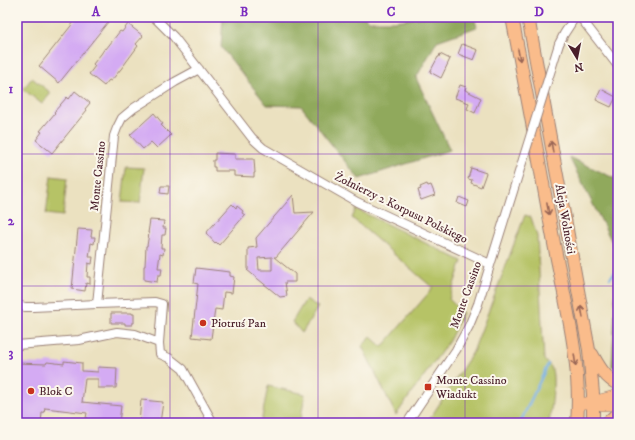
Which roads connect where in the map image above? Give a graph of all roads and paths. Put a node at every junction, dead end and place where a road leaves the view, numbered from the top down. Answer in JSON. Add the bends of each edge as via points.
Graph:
{"nodes":[{"id":1,"x":154,"y":17,"type":"edge"},
{"id":2,"x":512,"y":17,"type":"edge"},
{"id":3,"x":528,"y":17,"type":"edge"},
{"id":4,"x":575,"y":17,"type":"edge"},
{"id":5,"x":580,"y":17,"type":"edge"},
{"id":6,"x":618,"y":66,"type":"edge"},
{"id":7,"x":199,"y":69,"type":"junction"},
{"id":8,"x":490,"y":264,"type":"junction"},
{"id":9,"x":97,"y":304,"type":"junction"},
{"id":10,"x":21,"y":306,"type":"dead end"},
{"id":11,"x":159,"y":343,"type":"junction"},
{"id":12,"x":17,"y":345,"type":"edge"},
{"id":13,"x":590,"y":350,"type":"junction"},
{"id":14,"x":618,"y":384,"type":"edge"},
{"id":15,"x":618,"y":395,"type":"edge"},
{"id":16,"x":594,"y":402,"type":"junction"},
{"id":17,"x":578,"y":404,"type":"junction"},
{"id":18,"x":618,"y":404,"type":"edge"},
{"id":19,"x":618,"y":413,"type":"edge"},
{"id":20,"x":213,"y":423,"type":"edge"},
{"id":21,"x":407,"y":423,"type":"edge"},
{"id":22,"x":577,"y":423,"type":"edge"},
{"id":23,"x":593,"y":423,"type":"edge"},
{"id":24,"x":607,"y":423,"type":"edge"}],
"edges":[{"from":1,"to":7,"type":"street","name":"Żołnierzy 2 Korpusu Polskiego","via":[[174,37]]},
{"from":2,"to":17,"type":"highway","name":"Aleja Wolności","one_way":true,"via":[[570,328]]},
{"from":13,"to":3,"type":"highway","name":"Aleja Wolności","one_way":true},
{"from":4,"to":8,"type":"street","name":"Monte Cassino","bridge":true,"via":[[559,44]]},
{"from":5,"to":6,"type":"street"},
{"from":7,"to":8,"type":"street","name":"Żołnierzy 2 Korpusu Polskiego","via":[[262,148],[356,202]]},
{"from":7,"to":9,"type":"street","name":"Monte Cassino","via":[[134,108],[122,118],[117,128],[114,136]]},
{"from":8,"to":21,"type":"street","name":"Monte Cassino","via":[[478,304],[463,339]]},
{"from":9,"to":10,"type":"street"},
{"from":9,"to":11,"type":"street","via":[[162,304]]},
{"from":11,"to":12,"type":"street","via":[[135,334],[117,332],[79,340]]},
{"from":11,"to":20,"type":"street","via":[[160,354],[182,369]]},
{"from":13,"to":14,"type":"highway","via":[[600,369]]},
{"from":13,"to":16,"type":"highway","name":"Aleja Wolności"},
{"from":15,"to":16,"type":"main road"},
{"from":16,"to":17,"type":"main road"},
{"from":16,"to":18,"type":"main road","via":[[612,406]]},
{"from":16,"to":23,"type":"highway","name":"Aleja Wolności"},
{"from":17,"to":22,"type":"highway","name":"Aleja Wolności"},
{"from":19,"to":24,"type":"highway"}]}
